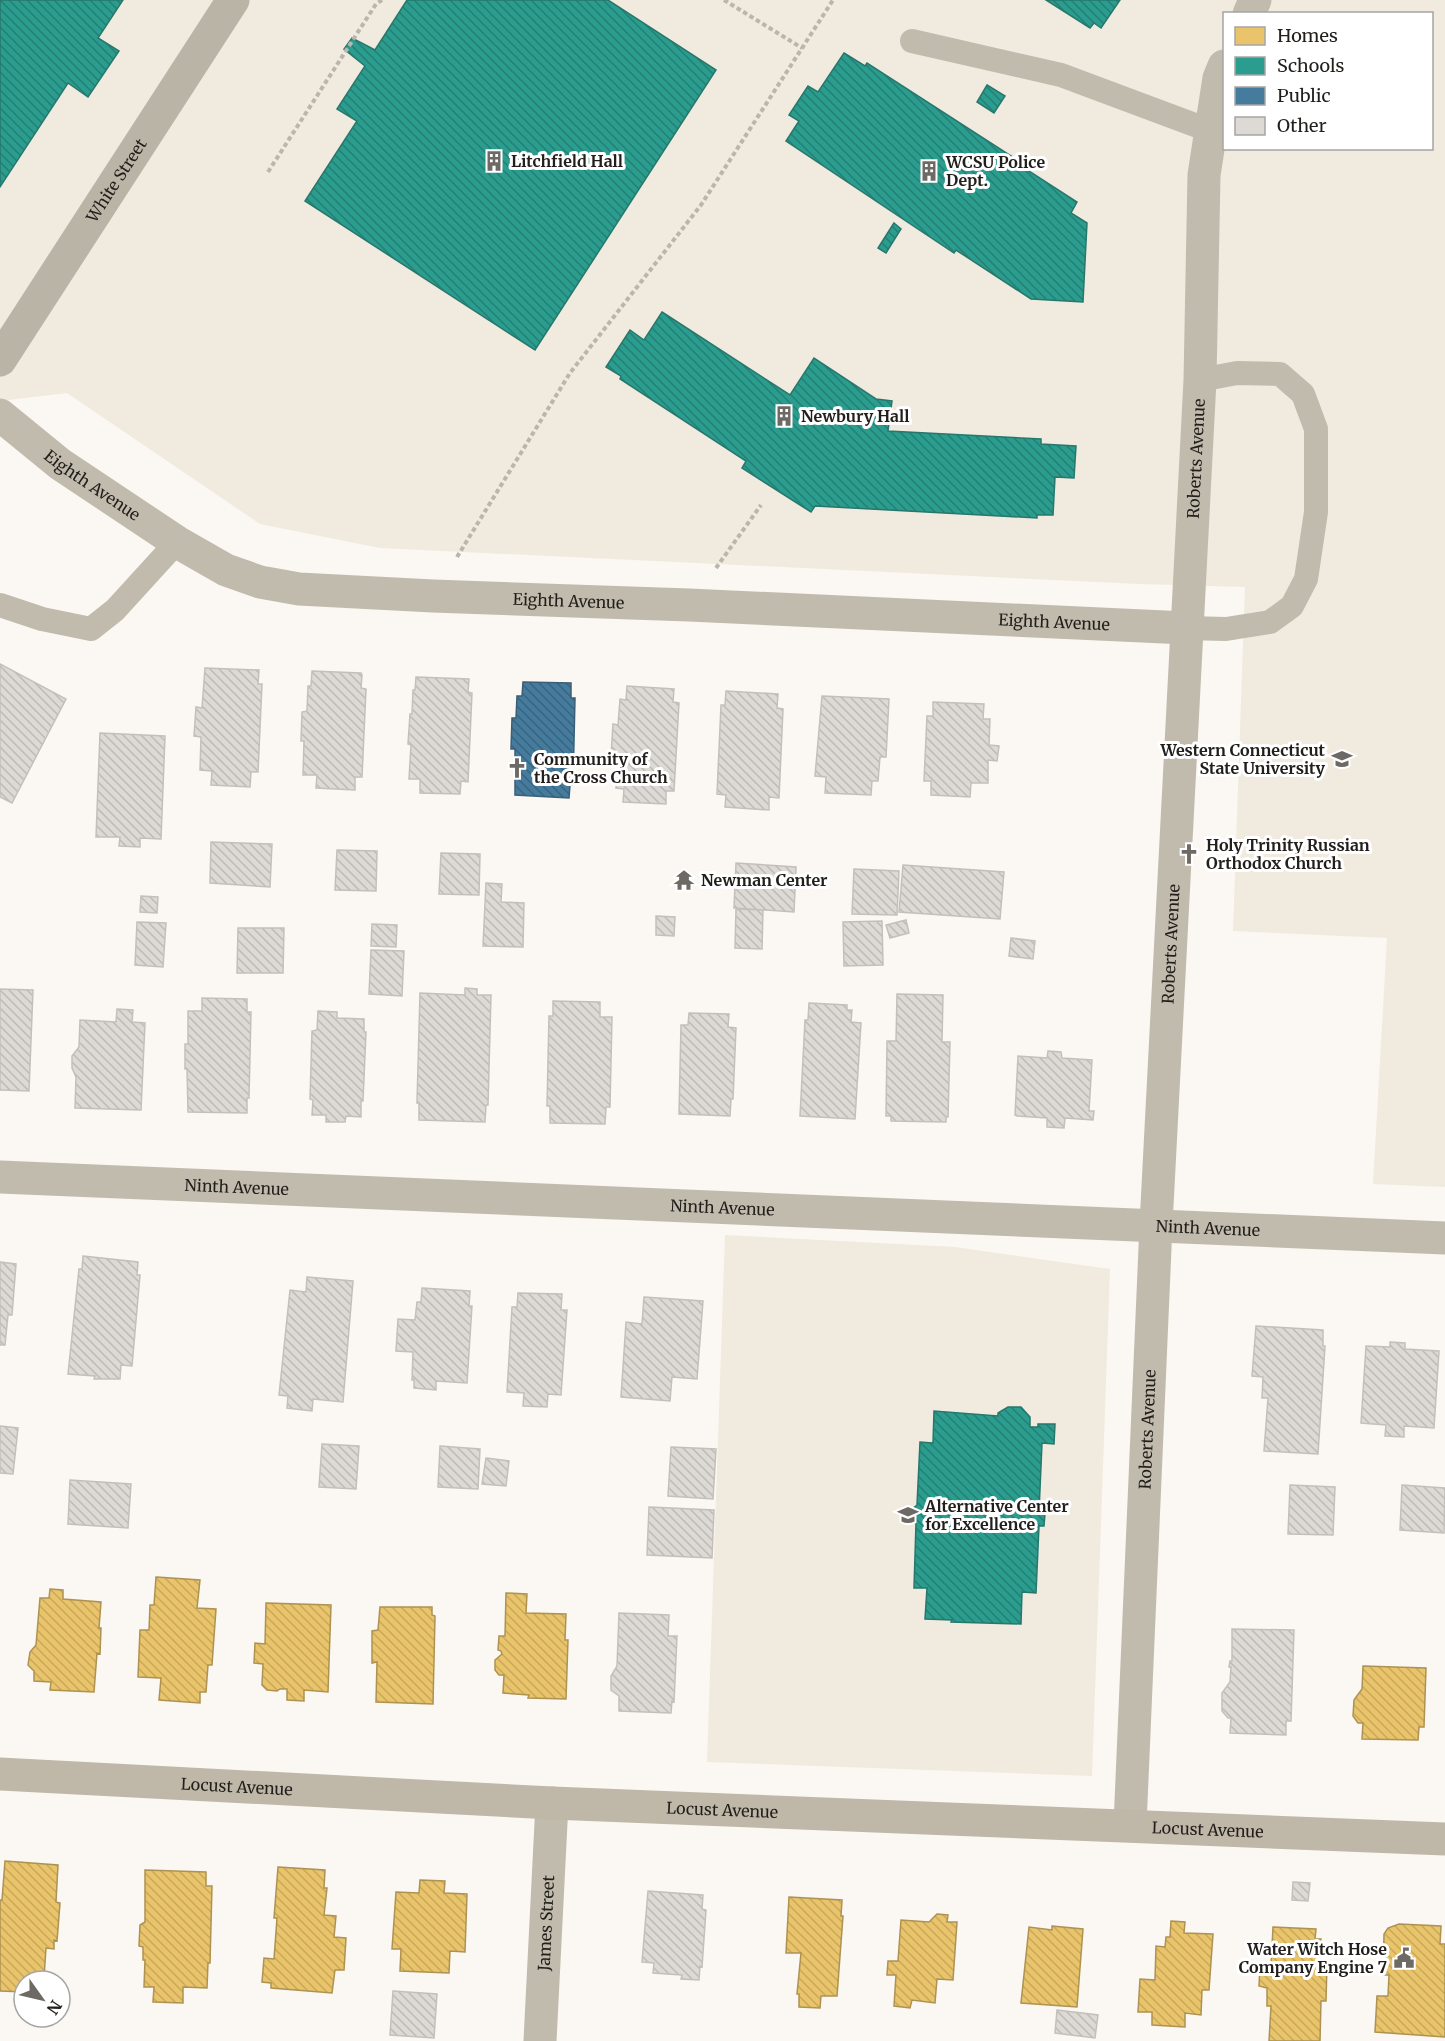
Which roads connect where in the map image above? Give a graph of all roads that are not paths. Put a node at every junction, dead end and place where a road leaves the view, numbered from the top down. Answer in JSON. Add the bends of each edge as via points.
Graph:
{"nodes":[{"id":1,"x":233,"y":0,"type":"edge"},
{"id":2,"x":912,"y":41,"type":"dead end"},
{"id":3,"x":1223,"y":68,"type":"edge"},
{"id":4,"x":1211,"y":131,"type":"junction"},
{"id":5,"x":0,"y":360,"type":"edge"},
{"id":6,"x":1200,"y":380,"type":"junction"},
{"id":7,"x":0,"y":415,"type":"edge"},
{"id":8,"x":177,"y":542,"type":"junction"},
{"id":9,"x":0,"y":605,"type":"edge"},
{"id":10,"x":1186,"y":628,"type":"junction"},
{"id":11,"x":0,"y":1178,"type":"edge"},
{"id":12,"x":1156,"y":1225,"type":"junction"},
{"id":13,"x":1445,"y":1238,"type":"edge"},
{"id":14,"x":0,"y":1774,"type":"edge"},
{"id":15,"x":552,"y":1803,"type":"junction"},
{"id":16,"x":1130,"y":1825,"type":"junction"},
{"id":17,"x":1445,"y":1839,"type":"edge"},
{"id":18,"x":540,"y":2041,"type":"edge"}],
"edges":[{"from":1,"to":5,"type":"main road","name":"White Street"},
{"from":2,"to":4,"type":"lane","via":[[1061,75]]},
{"from":3,"to":4,"type":"street","name":"Roberts Avenue"},
{"from":4,"to":6,"type":"street","name":"Roberts Avenue","via":[[1204,175]]},
{"from":6,"to":10,"type":"street","name":"Roberts Avenue"},
{"from":6,"to":10,"type":"lane","via":[[1237,373],[1280,374],[1303,394],[1316,429],[1316,512],[1306,579],[1292,606],[1270,622],[1226,629]]},
{"from":7,"to":8,"type":"street","name":"Eighth Avenue","via":[[60,464]]},
{"from":8,"to":9,"type":"lane","via":[[115,610],[91,629]]},
{"from":8,"to":10,"type":"street","name":"Eighth Avenue","via":[[226,570],[260,582],[299,589]]},
{"from":10,"to":12,"type":"street","name":"Roberts Avenue"},
{"from":11,"to":12,"type":"street","name":"Ninth Avenue"},
{"from":12,"to":13,"type":"street","name":"Ninth Avenue"},
{"from":12,"to":16,"type":"street","name":"Roberts Avenue"},
{"from":14,"to":15,"type":"street","name":"Locust Avenue"},
{"from":15,"to":16,"type":"street","name":"Locust Avenue"},
{"from":15,"to":18,"type":"street","name":"James Street"},
{"from":16,"to":17,"type":"street","name":"Locust Avenue"}]}
